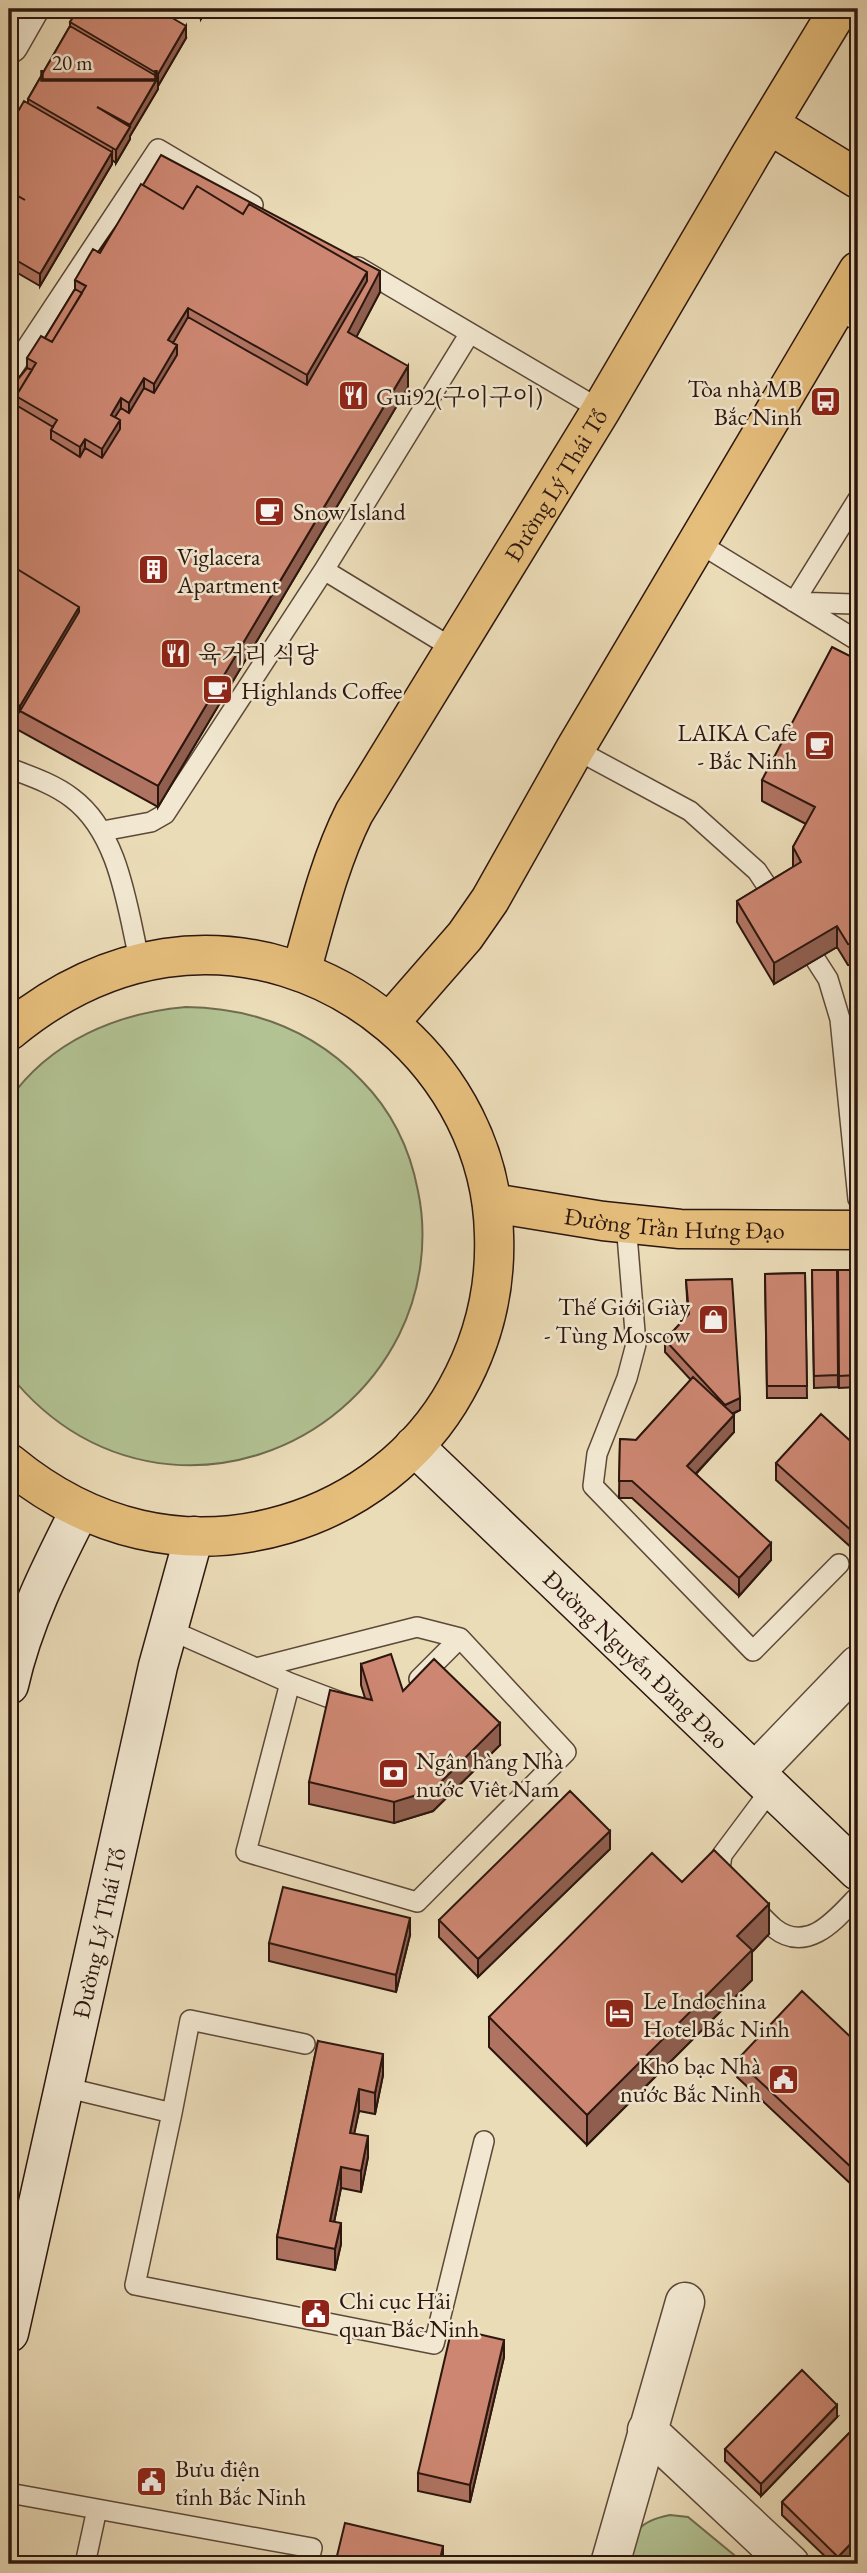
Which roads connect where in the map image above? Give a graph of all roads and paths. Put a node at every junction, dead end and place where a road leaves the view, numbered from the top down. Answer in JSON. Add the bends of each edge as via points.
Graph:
{"nodes":[{"id":1,"x":29,"y":9,"type":"edge"},
{"id":2,"x":837,"y":10,"type":"edge"},
{"id":3,"x":9,"y":44,"type":"edge"},
{"id":4,"x":770,"y":125,"type":"junction"},
{"id":5,"x":858,"y":179,"type":"edge"},
{"id":6,"x":266,"y":213,"type":"edge"},
{"id":7,"x":338,"y":255,"type":"edge"},
{"id":8,"x":858,"y":271,"type":"edge"},
{"id":9,"x":848,"y":315,"type":"edge"},
{"id":10,"x":471,"y":333,"type":"junction"},
{"id":11,"x":9,"y":374,"type":"edge"},
{"id":12,"x":601,"y":410,"type":"junction"},
{"id":13,"x":858,"y":499,"type":"edge"},
{"id":14,"x":697,"y":542,"type":"junction"},
{"id":15,"x":324,"y":570,"type":"junction"},
{"id":16,"x":794,"y":601,"type":"junction"},
{"id":17,"x":858,"y":602,"type":"edge"},
{"id":18,"x":858,"y":640,"type":"edge"},
{"id":19,"x":454,"y":649,"type":"junction"},
{"id":20,"x":575,"y":749,"type":"junction"},
{"id":21,"x":9,"y":768,"type":"edge"},
{"id":22,"x":103,"y":831,"type":"junction"},
{"id":23,"x":140,"y":963,"type":"junction"},
{"id":24,"x":301,"y":972,"type":"junction"},
{"id":25,"x":390,"y":1022,"type":"junction"},
{"id":26,"x":9,"y":1031,"type":"edge"},
{"id":27,"x":858,"y":1199,"type":"edge"},
{"id":28,"x":492,"y":1203,"type":"junction"},
{"id":29,"x":626,"y":1223,"type":"junction"},
{"id":30,"x":858,"y":1230,"type":"edge"},
{"id":31,"x":414,"y":1446,"type":"junction"},
{"id":32,"x":9,"y":1464,"type":"edge"},
{"id":33,"x":80,"y":1510,"type":"junction"},
{"id":34,"x":194,"y":1536,"type":"junction"},
{"id":35,"x":839,"y":1564,"type":"dead end"},
{"id":36,"x":168,"y":1629,"type":"junction"},
{"id":37,"x":460,"y":1638,"type":"junction"},
{"id":38,"x":858,"y":1665,"type":"edge"},
{"id":39,"x":256,"y":1668,"type":"junction"},
{"id":40,"x":290,"y":1683,"type":"junction"},
{"id":41,"x":9,"y":1685,"type":"edge"},
{"id":42,"x":407,"y":1689,"type":"edge"},
{"id":43,"x":366,"y":1706,"type":"edge"},
{"id":44,"x":764,"y":1780,"type":"junction"},
{"id":45,"x":858,"y":1871,"type":"edge"},
{"id":46,"x":858,"y":1896,"type":"edge"},
{"id":47,"x":305,"y":2044,"type":"dead end"},
{"id":48,"x":64,"y":2087,"type":"junction"},
{"id":49,"x":172,"y":2113,"type":"junction"},
{"id":50,"x":484,"y":2141,"type":"dead end"},
{"id":51,"x":685,"y":2302,"type":"dead end"},
{"id":52,"x":9,"y":2333,"type":"edge"},
{"id":53,"x":647,"y":2430,"type":"junction"},
{"id":54,"x":9,"y":2493,"type":"edge"},
{"id":55,"x":97,"y":2509,"type":"junction"},
{"id":56,"x":85,"y":2564,"type":"edge"},
{"id":57,"x":308,"y":2564,"type":"edge"},
{"id":58,"x":610,"y":2564,"type":"edge"},
{"id":59,"x":790,"y":2564,"type":"edge"}],
"edges":[{"from":1,"to":3,"type":"main road"},
{"from":2,"to":4,"type":"main road","name":"Đường Lý Thái Tổ"},
{"from":4,"to":5,"type":"main road"},
{"from":4,"to":12,"type":"main road","name":"Đường Lý Thái Tổ"},
{"from":6,"to":11,"type":"lane","via":[[158,149]]},
{"from":7,"to":10,"type":"lane"},
{"from":8,"to":9,"type":"main road"},
{"from":9,"to":14,"type":"main road"},
{"from":10,"to":12,"type":"lane"},
{"from":10,"to":15,"type":"lane"},
{"from":12,"to":19,"type":"main road","name":"Đường Lý Thái Tổ"},
{"from":13,"to":16,"type":"lane"},
{"from":14,"to":16,"type":"lane"},
{"from":14,"to":20,"type":"main road"},
{"from":15,"to":19,"type":"lane"},
{"from":15,"to":22,"type":"lane","via":[[165,814],[151,822]]},
{"from":16,"to":17,"type":"lane"},
{"from":16,"to":18,"type":"lane"},
{"from":19,"to":24,"type":"main road","name":"Đường Lý Thái Tổ","via":[[346,829]]},
{"from":20,"to":25,"type":"main road","via":[[490,900]]},
{"from":20,"to":27,"type":"lane","via":[[690,811],[757,871],[828,979],[840,1019]]},
{"from":21,"to":22,"type":"lane","via":[[72,798]]},
{"from":22,"to":23,"type":"lane"},
{"from":23,"to":24,"type":"main road","via":[[212,955],[257,960]]},
{"from":23,"to":26,"type":"main road","via":[[81,983],[41,1005]]},
{"from":24,"to":25,"type":"main road","via":[[348,993]]},
{"from":25,"to":28,"type":"main road","via":[[424,1055],[458,1103],[482,1157]]},
{"from":28,"to":29,"type":"main road","name":"Đường Trần Hưng Đạo"},
{"from":28,"to":31,"type":"main road","via":[[494,1270],[480,1337],[451,1398]]},
{"from":29,"to":30,"type":"main road","name":"Đường Trần Hưng Đạo","via":[[680,1229]]},
{"from":29,"to":35,"type":"lane","via":[[636,1344],[597,1454],[593,1486],[753,1651]]},
{"from":31,"to":34,"type":"main road","via":[[375,1481],[309,1516],[258,1531]]},
{"from":31,"to":44,"type":"main road","name":"Đường Nguyễn Đăng Đạo"},
{"from":32,"to":33,"type":"main road"},
{"from":33,"to":34,"type":"main road","via":[[136,1529]]},
{"from":33,"to":41,"type":"main road","via":[[33,1605],[16,1649]]},
{"from":34,"to":36,"type":"main road","name":"Đường Lý Thái Tổ"},
{"from":36,"to":39,"type":"lane"},
{"from":36,"to":48,"type":"main road","name":"Đường Lý Thái Tổ"},
{"from":37,"to":39,"type":"lane","via":[[417,1627]]},
{"from":37,"to":40,"type":"lane","via":[[566,1752],[417,1902],[246,1852]]},
{"from":37,"to":42,"type":"lane"},
{"from":38,"to":44,"type":"main road"},
{"from":39,"to":40,"type":"lane"},
{"from":40,"to":43,"type":"lane","via":[[334,1702]]},
{"from":44,"to":45,"type":"main road","name":"Đường Nguyễn Đăng Đạo"},
{"from":44,"to":46,"type":"lane","via":[[722,1855],[720,1869],[726,1879],[774,1928],[790,1936],[808,1937],[823,1931]]},
{"from":47,"to":49,"type":"lane","via":[[190,2020]]},
{"from":48,"to":49,"type":"lane"},
{"from":48,"to":52,"type":"main road","name":"Đường Lý Thái Tổ"},
{"from":49,"to":50,"type":"lane","via":[[135,2285],[434,2344]]},
{"from":51,"to":53,"type":"main road"},
{"from":53,"to":58,"type":"main road"},
{"from":53,"to":59,"type":"main road"},
{"from":54,"to":55,"type":"lane"},
{"from":55,"to":56,"type":"lane"},
{"from":55,"to":57,"type":"lane","via":[[312,2548]]}]}
